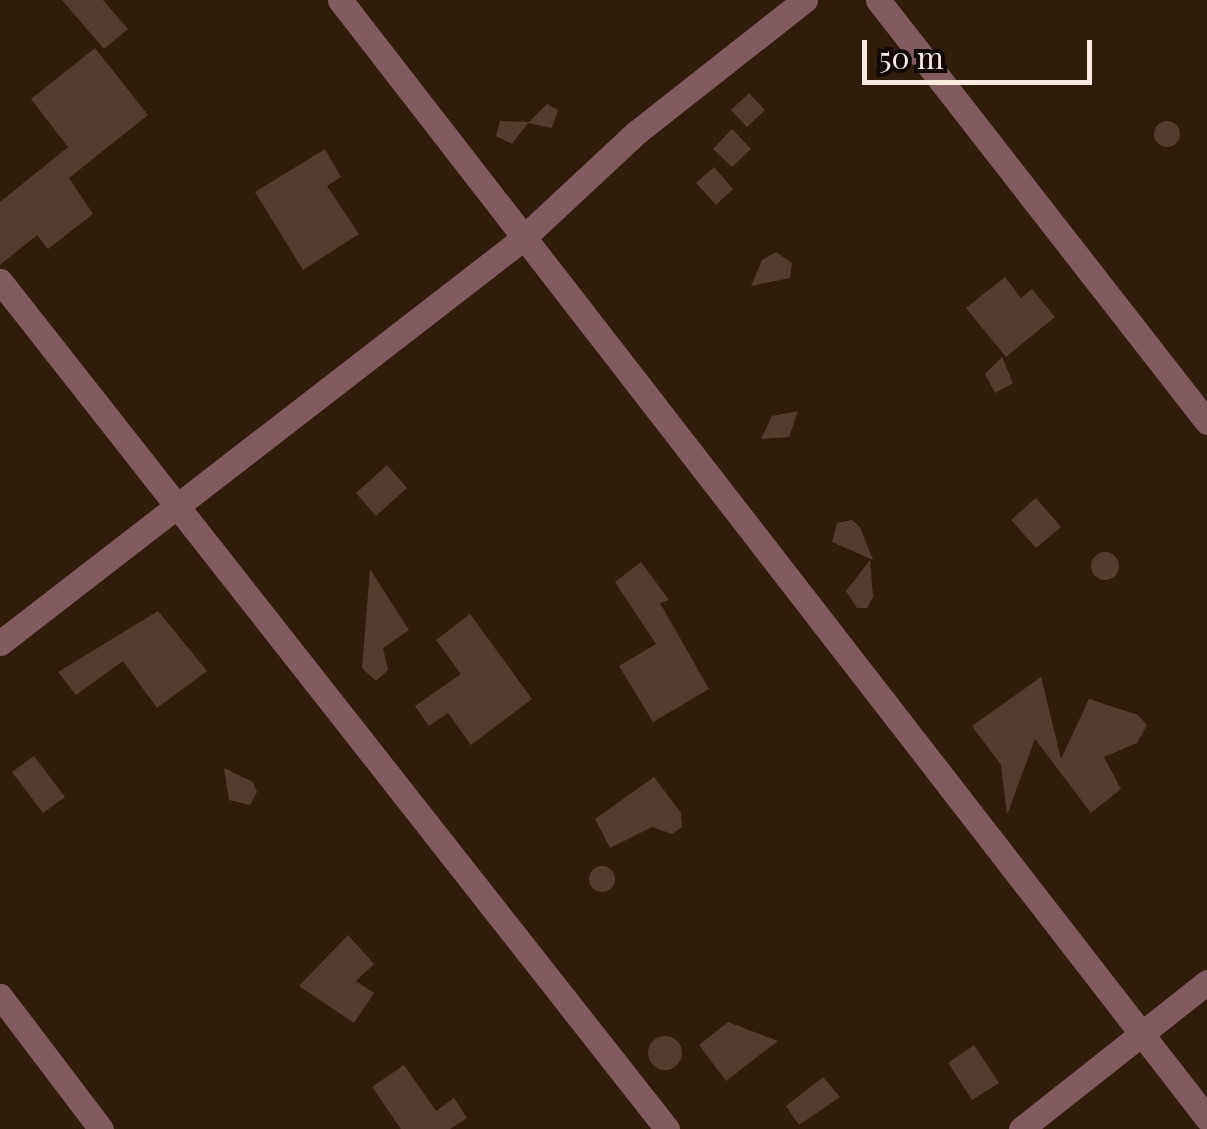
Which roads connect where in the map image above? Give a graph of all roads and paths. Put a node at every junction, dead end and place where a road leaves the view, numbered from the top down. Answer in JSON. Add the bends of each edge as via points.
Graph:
{"nodes":[{"id":1,"x":340,"y":0,"type":"edge"},
{"id":2,"x":805,"y":0,"type":"edge"},
{"id":3,"x":878,"y":0,"type":"edge"},
{"id":4,"x":521,"y":240,"type":"junction"},
{"id":5,"x":0,"y":281,"type":"edge"},
{"id":6,"x":1207,"y":422,"type":"edge"},
{"id":7,"x":176,"y":510,"type":"junction"},
{"id":8,"x":0,"y":643,"type":"edge"},
{"id":9,"x":1207,"y":982,"type":"edge"},
{"id":10,"x":0,"y":996,"type":"edge"},
{"id":11,"x":1142,"y":1032,"type":"junction"},
{"id":12,"x":1207,"y":1118,"type":"edge"},
{"id":13,"x":100,"y":1129,"type":"edge"},
{"id":14,"x":667,"y":1129,"type":"edge"},
{"id":15,"x":1021,"y":1129,"type":"edge"}],
"edges":[{"from":1,"to":4,"type":"street"},
{"from":2,"to":4,"type":"street","via":[[637,132]]},
{"from":3,"to":6,"type":"street"},
{"from":4,"to":7,"type":"street"},
{"from":4,"to":11,"type":"street"},
{"from":5,"to":7,"type":"street"},
{"from":7,"to":8,"type":"street"},
{"from":7,"to":14,"type":"street"},
{"from":9,"to":11,"type":"street"},
{"from":10,"to":13,"type":"street"},
{"from":11,"to":12,"type":"street"},
{"from":11,"to":15,"type":"street"}]}
